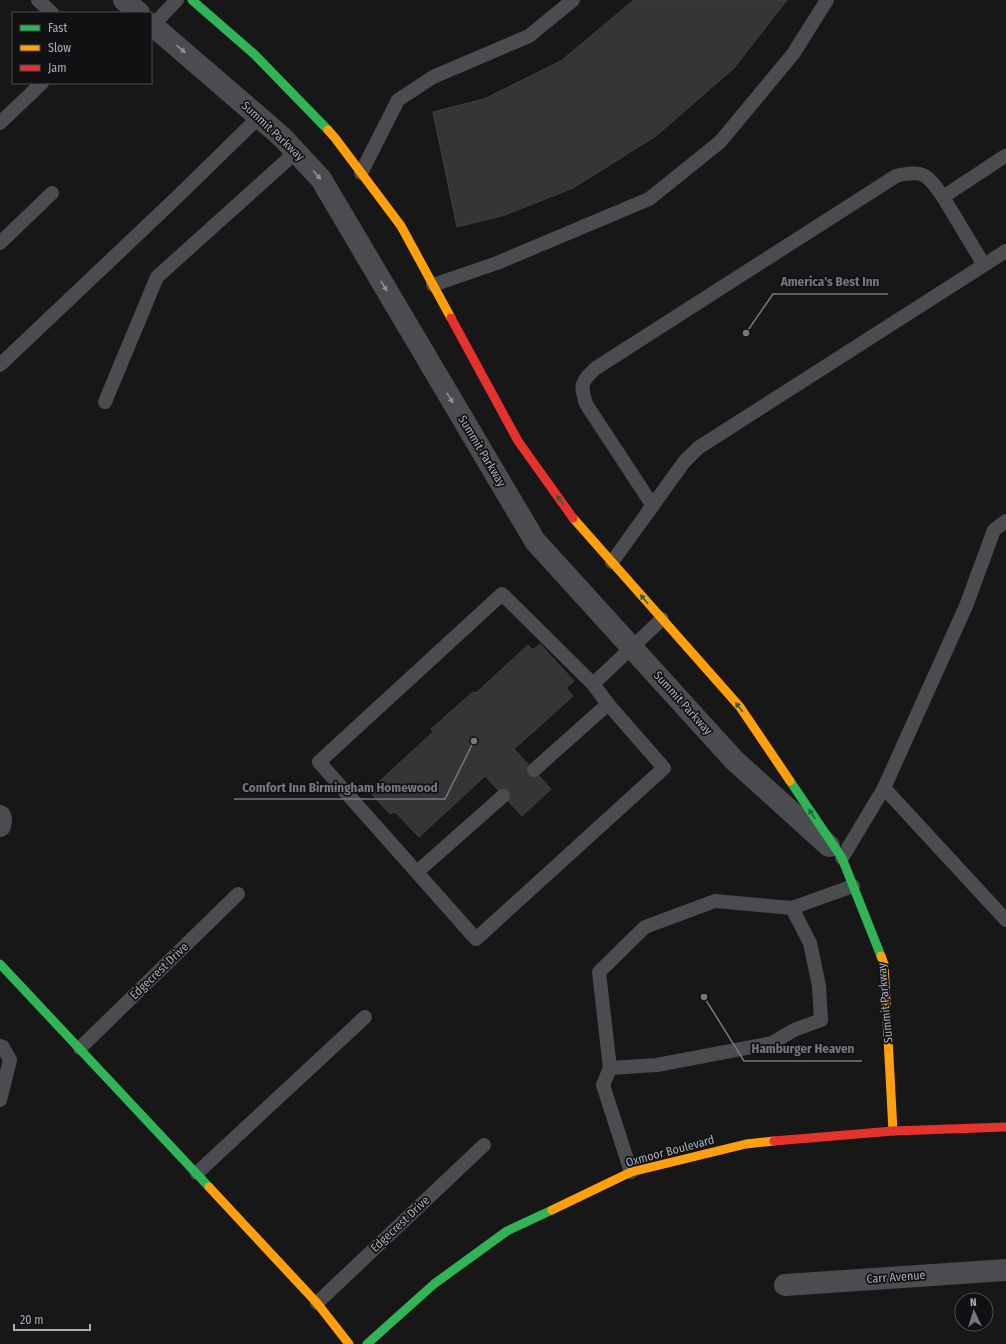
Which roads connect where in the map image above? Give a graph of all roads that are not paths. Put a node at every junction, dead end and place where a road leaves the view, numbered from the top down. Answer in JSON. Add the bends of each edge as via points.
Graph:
{"nodes":[{"id":1,"x":38,"y":0,"type":"edge"},
{"id":2,"x":177,"y":0,"type":"edge"},
{"id":3,"x":192,"y":0,"type":"edge"},
{"id":4,"x":573,"y":0,"type":"edge"},
{"id":5,"x":827,"y":0,"type":"edge"},
{"id":6,"x":51,"y":12,"type":"edge"},
{"id":7,"x":139,"y":12,"type":"edge"},
{"id":8,"x":152,"y":27,"type":"edge"},
{"id":9,"x":41,"y":84,"type":"edge"},
{"id":10,"x":259,"y":117,"type":"junction"},
{"id":11,"x":0,"y":122,"type":"edge"},
{"id":12,"x":296,"y":152,"type":"junction"},
{"id":13,"x":1006,"y":157,"type":"edge"},
{"id":14,"x":361,"y":172,"type":"junction"},
{"id":15,"x":52,"y":193,"type":"dead end"},
{"id":16,"x":943,"y":197,"type":"junction"},
{"id":17,"x":0,"y":242,"type":"edge"},
{"id":18,"x":1006,"y":251,"type":"edge"},
{"id":19,"x":984,"y":265,"type":"junction"},
{"id":20,"x":433,"y":285,"type":"junction"},
{"id":21,"x":0,"y":365,"type":"edge"},
{"id":22,"x":105,"y":402,"type":"dead end"},
{"id":23,"x":653,"y":506,"type":"junction"},
{"id":24,"x":1006,"y":521,"type":"edge"},
{"id":25,"x":612,"y":562,"type":"junction"},
{"id":26,"x":662,"y":619,"type":"junction"},
{"id":27,"x":632,"y":647,"type":"junction"},
{"id":28,"x":593,"y":684,"type":"junction"},
{"id":29,"x":608,"y":704,"type":"junction"},
{"id":30,"x":534,"y":770,"type":"dead end"},
{"id":31,"x":884,"y":788,"type":"junction"},
{"id":32,"x":504,"y":796,"type":"dead end"},
{"id":33,"x":0,"y":816,"type":"edge"},
{"id":34,"x":0,"y":826,"type":"edge"},
{"id":35,"x":842,"y":858,"type":"junction"},
{"id":36,"x":417,"y":872,"type":"junction"},
{"id":37,"x":853,"y":886,"type":"junction"},
{"id":38,"x":238,"y":894,"type":"dead end"},
{"id":39,"x":792,"y":908,"type":"junction"},
{"id":40,"x":1006,"y":920,"type":"edge"},
{"id":41,"x":0,"y":964,"type":"edge"},
{"id":42,"x":365,"y":1017,"type":"dead end"},
{"id":43,"x":0,"y":1046,"type":"edge"},
{"id":44,"x":80,"y":1048,"type":"junction"},
{"id":45,"x":610,"y":1068,"type":"junction"},
{"id":46,"x":0,"y":1100,"type":"edge"},
{"id":47,"x":1006,"y":1127,"type":"edge"},
{"id":48,"x":893,"y":1131,"type":"junction"},
{"id":49,"x":484,"y":1145,"type":"dead end"},
{"id":50,"x":631,"y":1172,"type":"junction"},
{"id":51,"x":197,"y":1174,"type":"junction"},
{"id":52,"x":1006,"y":1270,"type":"edge"},
{"id":53,"x":785,"y":1285,"type":"dead end"},
{"id":54,"x":317,"y":1303,"type":"junction"},
{"id":55,"x":349,"y":1344,"type":"edge"},
{"id":56,"x":367,"y":1344,"type":"edge"}],
"edges":[{"from":1,"to":6,"type":"lane"},
{"from":2,"to":7,"type":"lane"},
{"from":3,"to":14,"type":"street","name":"Summit Parkway","via":[[254,54],[335,138]]},
{"from":4,"to":14,"type":"lane","via":[[529,36],[433,77],[398,100]]},
{"from":5,"to":20,"type":"lane","via":[[793,54],[720,142],[649,199],[497,262]]},
{"from":8,"to":10,"type":"street","name":"Summit Parkway","one_way":true},
{"from":9,"to":11,"type":"lane"},
{"from":10,"to":12,"type":"street","name":"Summit Parkway"},
{"from":10,"to":21,"type":"lane"},
{"from":12,"to":22,"type":"lane","via":[[157,278]]},
{"from":12,"to":27,"type":"street","name":"Summit Parkway","one_way":true,"via":[[321,179],[535,541]]},
{"from":13,"to":16,"type":"lane"},
{"from":14,"to":20,"type":"street","name":"Summit Parkway","via":[[401,226]]},
{"from":15,"to":17,"type":"lane"},
{"from":16,"to":19,"type":"lane"},
{"from":16,"to":23,"type":"lane","via":[[932,180],[921,173],[896,176],[596,368],[584,379],[582,390],[586,404]]},
{"from":18,"to":19,"type":"lane"},
{"from":19,"to":23,"type":"lane","via":[[698,448],[684,462]]},
{"from":25,"to":20,"type":"street","name":"Summit Parkway","one_way":true,"via":[[572,517],[518,441]]},
{"from":23,"to":25,"type":"lane"},
{"from":24,"to":31,"type":"lane","via":[[994,530],[966,606]]},
{"from":26,"to":25,"type":"street","name":"Summit Parkway","one_way":true},
{"from":26,"to":27,"type":"lane"},
{"from":35,"to":26,"type":"street","name":"Summit Parkway","one_way":true,"via":[[740,708]]},
{"from":27,"to":28,"type":"lane"},
{"from":27,"to":35,"type":"street","name":"Summit Parkway","via":[[734,760]]},
{"from":28,"to":29,"type":"lane"},
{"from":28,"to":36,"type":"lane","via":[[502,594],[319,762]]},
{"from":29,"to":30,"type":"lane"},
{"from":29,"to":36,"type":"lane","via":[[664,768],[476,939]]},
{"from":31,"to":35,"type":"lane"},
{"from":31,"to":40,"type":"lane"},
{"from":32,"to":36,"type":"lane"},
{"from":33,"to":34,"type":"street"},
{"from":35,"to":37,"type":"street","name":"Summit Parkway"},
{"from":37,"to":39,"type":"lane"},
{"from":37,"to":48,"type":"street","name":"Summit Parkway","via":[[884,964]]},
{"from":38,"to":44,"type":"lane","name":"Edgecrest Drive"},
{"from":39,"to":45,"type":"lane","via":[[715,901],[645,927],[599,972]]},
{"from":39,"to":45,"type":"lane","via":[[810,943],[819,986],[821,1020],[794,1030],[772,1043],[657,1065]]},
{"from":41,"to":44,"type":"street"},
{"from":42,"to":51,"type":"lane"},
{"from":43,"to":46,"type":"lane","via":[[10,1060]]},
{"from":44,"to":51,"type":"street"},
{"from":45,"to":50,"type":"lane","via":[[604,1084]]},
{"from":47,"to":48,"type":"street","name":"Oxmoor Boulevard"},
{"from":48,"to":50,"type":"street","name":"Oxmoor Boulevard","via":[[746,1144]]},
{"from":49,"to":54,"type":"lane","name":"Edgecrest Drive"},
{"from":50,"to":56,"type":"street","name":"Oxmoor Boulevard","via":[[507,1230],[434,1284]]},
{"from":51,"to":54,"type":"street"},
{"from":52,"to":53,"type":"street","name":"Carr Avenue"},
{"from":54,"to":55,"type":"street"}]}
